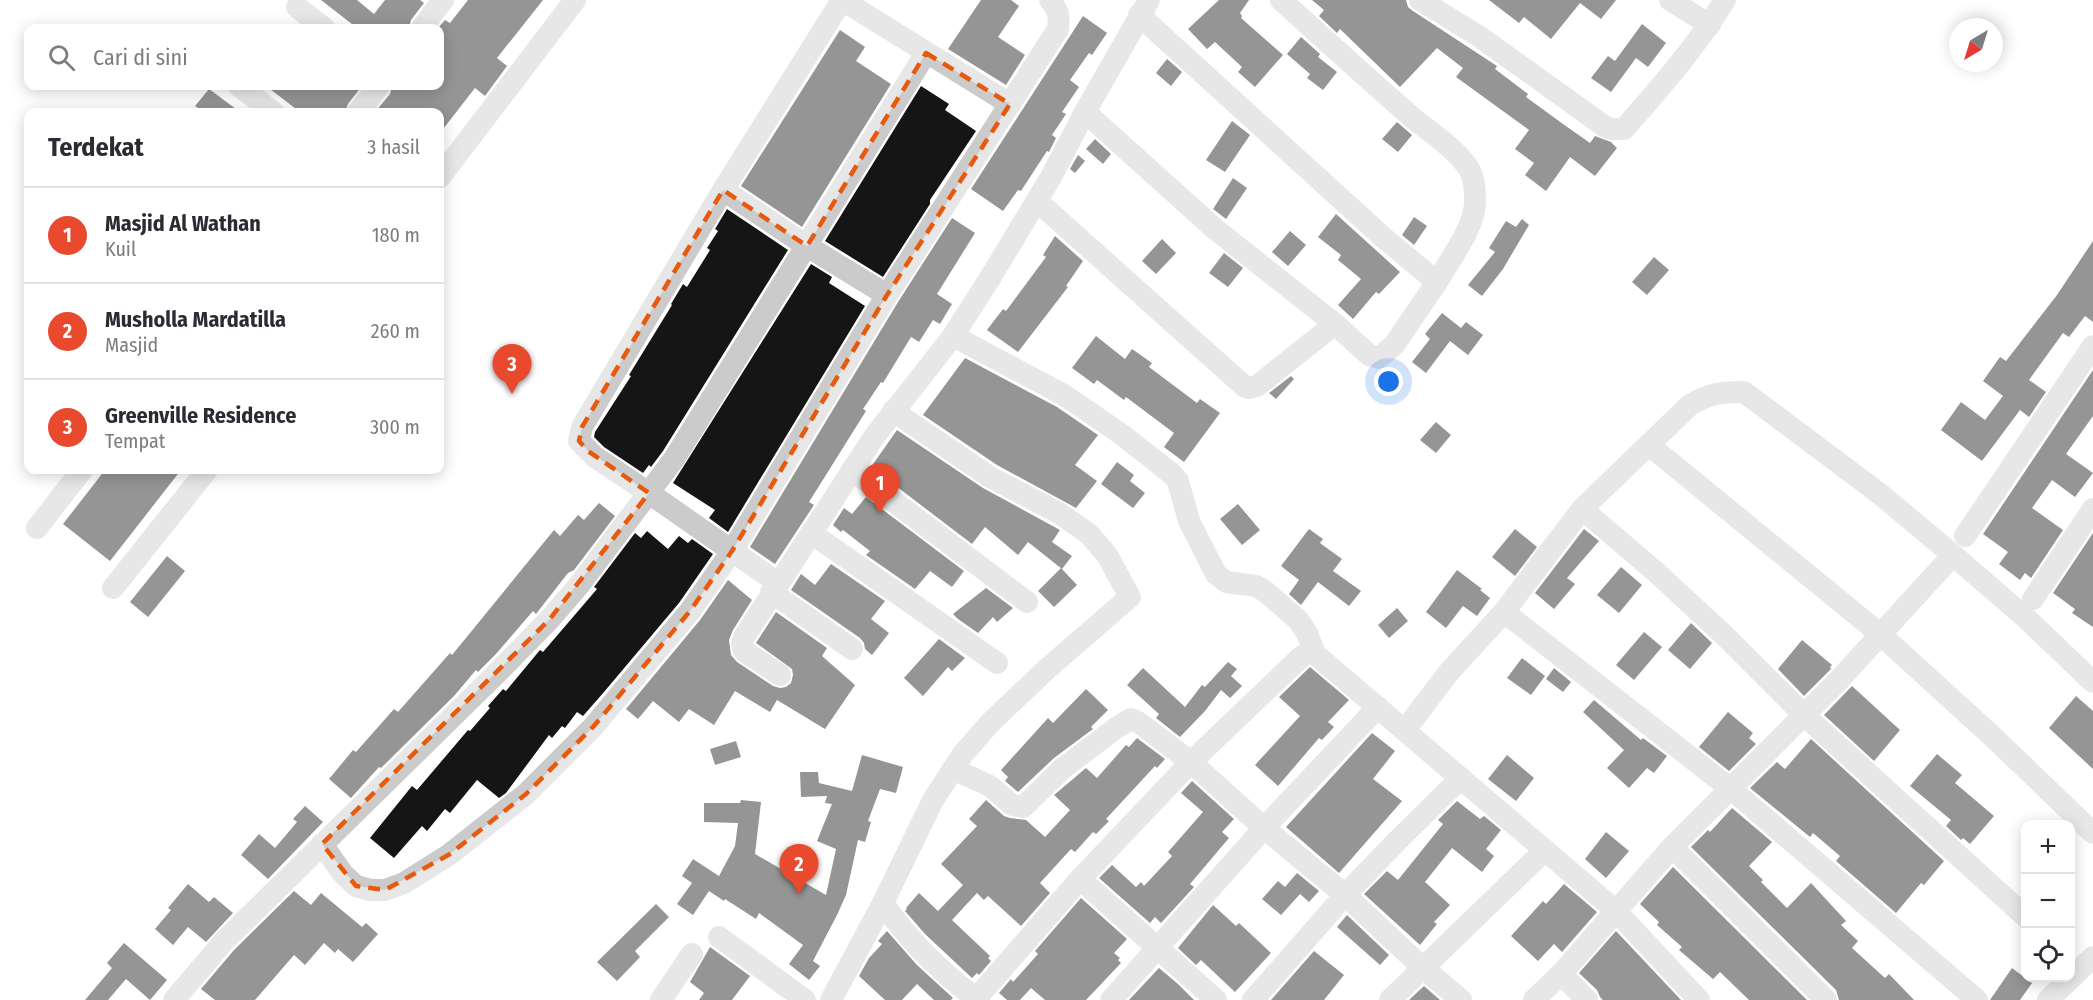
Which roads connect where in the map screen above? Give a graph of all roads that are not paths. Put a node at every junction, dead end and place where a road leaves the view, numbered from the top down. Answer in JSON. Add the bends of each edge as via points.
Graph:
{"nodes":[{"id":1,"x":443,"y":0,"type":"edge"},
{"id":2,"x":575,"y":0,"type":"edge"},
{"id":3,"x":842,"y":0,"type":"edge"},
{"id":4,"x":1050,"y":0,"type":"edge"},
{"id":5,"x":1281,"y":0,"type":"edge"},
{"id":6,"x":1420,"y":0,"type":"edge"},
{"id":7,"x":1670,"y":0,"type":"edge"},
{"id":8,"x":1725,"y":0,"type":"edge"},
{"id":9,"x":297,"y":7,"type":"dead end"},
{"id":10,"x":1144,"y":8,"type":"edge"},
{"id":11,"x":319,"y":24,"type":"edge"},
{"id":12,"x":425,"y":24,"type":"edge"},
{"id":13,"x":1710,"y":25,"type":"junction"},
{"id":14,"x":926,"y":53,"type":"junction"},
{"id":15,"x":244,"y":90,"type":"edge"},
{"id":16,"x":376,"y":90,"type":"edge"},
{"id":17,"x":1010,"y":104,"type":"junction"},
{"id":18,"x":268,"y":108,"type":"edge"},
{"id":19,"x":361,"y":108,"type":"edge"},
{"id":20,"x":1085,"y":112,"type":"junction"},
{"id":21,"x":444,"y":172,"type":"edge"},
{"id":22,"x":723,"y":190,"type":"junction"},
{"id":23,"x":1037,"y":201,"type":"junction"},
{"id":24,"x":807,"y":246,"type":"junction"},
{"id":25,"x":1437,"y":282,"type":"junction"},
{"id":26,"x":887,"y":295,"type":"junction"},
{"id":27,"x":1335,"y":324,"type":"junction"},
{"id":28,"x":953,"y":336,"type":"junction"},
{"id":29,"x":2090,"y":356,"type":"edge"},
{"id":30,"x":893,"y":411,"type":"junction"},
{"id":31,"x":1649,"y":445,"type":"junction"},
{"id":32,"x":852,"y":470,"type":"junction"},
{"id":33,"x":78,"y":474,"type":"edge"},
{"id":34,"x":204,"y":474,"type":"edge"},
{"id":35,"x":649,"y":493,"type":"junction"},
{"id":36,"x":1582,"y":509,"type":"junction"},
{"id":37,"x":2093,"y":509,"type":"edge"},
{"id":38,"x":37,"y":528,"type":"dead end"},
{"id":39,"x":811,"y":533,"type":"junction"},
{"id":40,"x":1965,"y":536,"type":"dead end"},
{"id":41,"x":732,"y":551,"type":"junction"},
{"id":42,"x":1953,"y":555,"type":"junction"},
{"id":43,"x":775,"y":587,"type":"junction"},
{"id":44,"x":113,"y":588,"type":"dead end"},
{"id":45,"x":2033,"y":599,"type":"dead end"},
{"id":46,"x":1027,"y":602,"type":"dead end"},
{"id":47,"x":1504,"y":612,"type":"junction"},
{"id":48,"x":1881,"y":634,"type":"junction"},
{"id":49,"x":852,"y":649,"type":"dead end"},
{"id":50,"x":1315,"y":654,"type":"junction"},
{"id":51,"x":998,"y":663,"type":"dead end"},
{"id":52,"x":780,"y":675,"type":"dead end"},
{"id":53,"x":2093,"y":682,"type":"edge"},
{"id":54,"x":1378,"y":706,"type":"junction"},
{"id":55,"x":1805,"y":716,"type":"junction"},
{"id":56,"x":1405,"y":730,"type":"junction"},
{"id":57,"x":1191,"y":762,"type":"junction"},
{"id":58,"x":953,"y":769,"type":"junction"},
{"id":59,"x":1461,"y":778,"type":"junction"},
{"id":60,"x":1731,"y":789,"type":"junction"},
{"id":61,"x":1264,"y":828,"type":"junction"},
{"id":62,"x":2093,"y":833,"type":"edge"},
{"id":63,"x":322,"y":844,"type":"junction"},
{"id":64,"x":1672,"y":847,"type":"junction"},
{"id":65,"x":1545,"y":850,"type":"junction"},
{"id":66,"x":1080,"y":879,"type":"junction"},
{"id":67,"x":1345,"y":895,"type":"junction"},
{"id":68,"x":883,"y":903,"type":"junction"},
{"id":69,"x":1615,"y":910,"type":"junction"},
{"id":70,"x":2021,"y":913,"type":"edge"},
{"id":71,"x":719,"y":937,"type":"dead end"},
{"id":72,"x":1158,"y":948,"type":"junction"},
{"id":73,"x":692,"y":954,"type":"dead end"},
{"id":74,"x":2085,"y":965,"type":"edge"},
{"id":75,"x":1422,"y":967,"type":"junction"},
{"id":76,"x":1561,"y":974,"type":"junction"},
{"id":77,"x":174,"y":1000,"type":"edge"},
{"id":78,"x":661,"y":1000,"type":"edge"},
{"id":79,"x":805,"y":1000,"type":"edge"},
{"id":80,"x":831,"y":1000,"type":"edge"},
{"id":81,"x":976,"y":1000,"type":"edge"},
{"id":82,"x":1111,"y":1000,"type":"edge"},
{"id":83,"x":1216,"y":1000,"type":"edge"},
{"id":84,"x":1253,"y":1000,"type":"edge"},
{"id":85,"x":1390,"y":1000,"type":"edge"},
{"id":86,"x":1461,"y":1000,"type":"edge"},
{"id":87,"x":1534,"y":1000,"type":"edge"},
{"id":88,"x":1587,"y":1000,"type":"edge"},
{"id":89,"x":1699,"y":1000,"type":"edge"},
{"id":90,"x":1826,"y":1000,"type":"edge"},
{"id":91,"x":1977,"y":1000,"type":"edge"},
{"id":92,"x":2048,"y":1000,"type":"edge"}],
"edges":[{"from":1,"to":12,"type":"street"},
{"from":2,"to":21,"type":"street"},
{"from":3,"to":14,"type":"street"},
{"from":3,"to":22,"type":"street"},
{"from":4,"to":17,"type":"street","via":[[1060,17],[1058,29]]},
{"from":5,"to":25,"type":"street","via":[[1469,169],[1475,202],[1473,214]]},
{"from":6,"to":13,"type":"street","via":[[1480,37],[1604,126],[1620,130]]},
{"from":7,"to":13,"type":"street"},
{"from":8,"to":13,"type":"street"},
{"from":9,"to":11,"type":"street"},
{"from":10,"to":20,"type":"street"},
{"from":10,"to":25,"type":"street","via":[[1385,238]]},
{"from":14,"to":17,"type":"street"},
{"from":14,"to":24,"type":"street"},
{"from":15,"to":18,"type":"street"},
{"from":16,"to":19,"type":"street"},
{"from":17,"to":26,"type":"street"},
{"from":20,"to":23,"type":"street"},
{"from":20,"to":27,"type":"street","via":[[1215,229]]},
{"from":22,"to":24,"type":"street"},
{"from":22,"to":35,"type":"street","via":[[582,427],[579,441],[588,451]]},
{"from":23,"to":27,"type":"street","via":[[1244,386],[1257,386]]},
{"from":23,"to":28,"type":"street"},
{"from":24,"to":26,"type":"street"},
{"from":24,"to":35,"type":"street"},
{"from":25,"to":27,"type":"street","via":[[1394,345],[1379,358],[1369,355]]},
{"from":26,"to":41,"type":"street"},
{"from":28,"to":30,"type":"street"},
{"from":28,"to":50,"type":"street","via":[[1064,395],[1172,474],[1178,480],[1193,532],[1216,574],[1226,582],[1256,586],[1266,592],[1298,620]]},
{"from":29,"to":40,"type":"street"},
{"from":30,"to":32,"type":"street"},
{"from":30,"to":58,"type":"street","via":[[990,477],[1059,513],[1089,534],[1107,555],[1130,597],[991,722]]},
{"from":31,"to":36,"type":"street"},
{"from":31,"to":42,"type":"street","via":[[1690,405],[1707,395],[1744,392],[1880,494]]},
{"from":31,"to":48,"type":"street"},
{"from":32,"to":39,"type":"street"},
{"from":32,"to":46,"type":"street"},
{"from":33,"to":38,"type":"street"},
{"from":34,"to":44,"type":"street"},
{"from":35,"to":41,"type":"street"},
{"from":35,"to":63,"type":"street","via":[[549,620]]},
{"from":36,"to":47,"type":"street"},
{"from":36,"to":55,"type":"street","via":[[1716,628]]},
{"from":37,"to":45,"type":"street"},
{"from":39,"to":43,"type":"street"},
{"from":39,"to":51,"type":"street"},
{"from":41,"to":43,"type":"street"},
{"from":41,"to":63,"type":"street","via":[[690,611],[593,727],[526,794],[450,854],[404,883],[371,890],[356,886],[343,874]]},
{"from":42,"to":48,"type":"street"},
{"from":42,"to":53,"type":"street"},
{"from":43,"to":49,"type":"street"},
{"from":43,"to":52,"type":"street","via":[[742,644],[744,651]]},
{"from":47,"to":56,"type":"street","via":[[1449,672]]},
{"from":47,"to":60,"type":"street"},
{"from":48,"to":55,"type":"street"},
{"from":48,"to":62,"type":"street"},
{"from":50,"to":54,"type":"street"},
{"from":50,"to":57,"type":"street","via":[[1302,656]]},
{"from":54,"to":56,"type":"street"},
{"from":54,"to":61,"type":"street"},
{"from":55,"to":60,"type":"street"},
{"from":55,"to":70,"type":"street"},
{"from":56,"to":59,"type":"street"},
{"from":57,"to":58,"type":"street","via":[[1131,719],[1062,769],[1023,807],[1012,805],[990,786]]},
{"from":57,"to":61,"type":"street"},
{"from":57,"to":66,"type":"street"},
{"from":58,"to":68,"type":"street","via":[[933,800]]},
{"from":59,"to":65,"type":"street"},
{"from":59,"to":67,"type":"street"},
{"from":60,"to":64,"type":"street"},
{"from":60,"to":91,"type":"street"},
{"from":61,"to":67,"type":"street"},
{"from":61,"to":72,"type":"street"},
{"from":63,"to":77,"type":"street","via":[[224,941]]},
{"from":64,"to":69,"type":"street"},
{"from":64,"to":90,"type":"street"},
{"from":65,"to":69,"type":"street"},
{"from":65,"to":75,"type":"street"},
{"from":66,"to":72,"type":"street"},
{"from":66,"to":81,"type":"street"},
{"from":67,"to":75,"type":"street"},
{"from":67,"to":84,"type":"street"},
{"from":68,"to":80,"type":"street"},
{"from":68,"to":81,"type":"street","via":[[895,921]]},
{"from":69,"to":76,"type":"street"},
{"from":69,"to":89,"type":"street"},
{"from":71,"to":79,"type":"street"},
{"from":72,"to":82,"type":"street"},
{"from":72,"to":83,"type":"street"},
{"from":73,"to":78,"type":"street"},
{"from":74,"to":92,"type":"street"},
{"from":75,"to":85,"type":"street"},
{"from":75,"to":86,"type":"street"},
{"from":76,"to":87,"type":"street"},
{"from":76,"to":88,"type":"street"}]}
